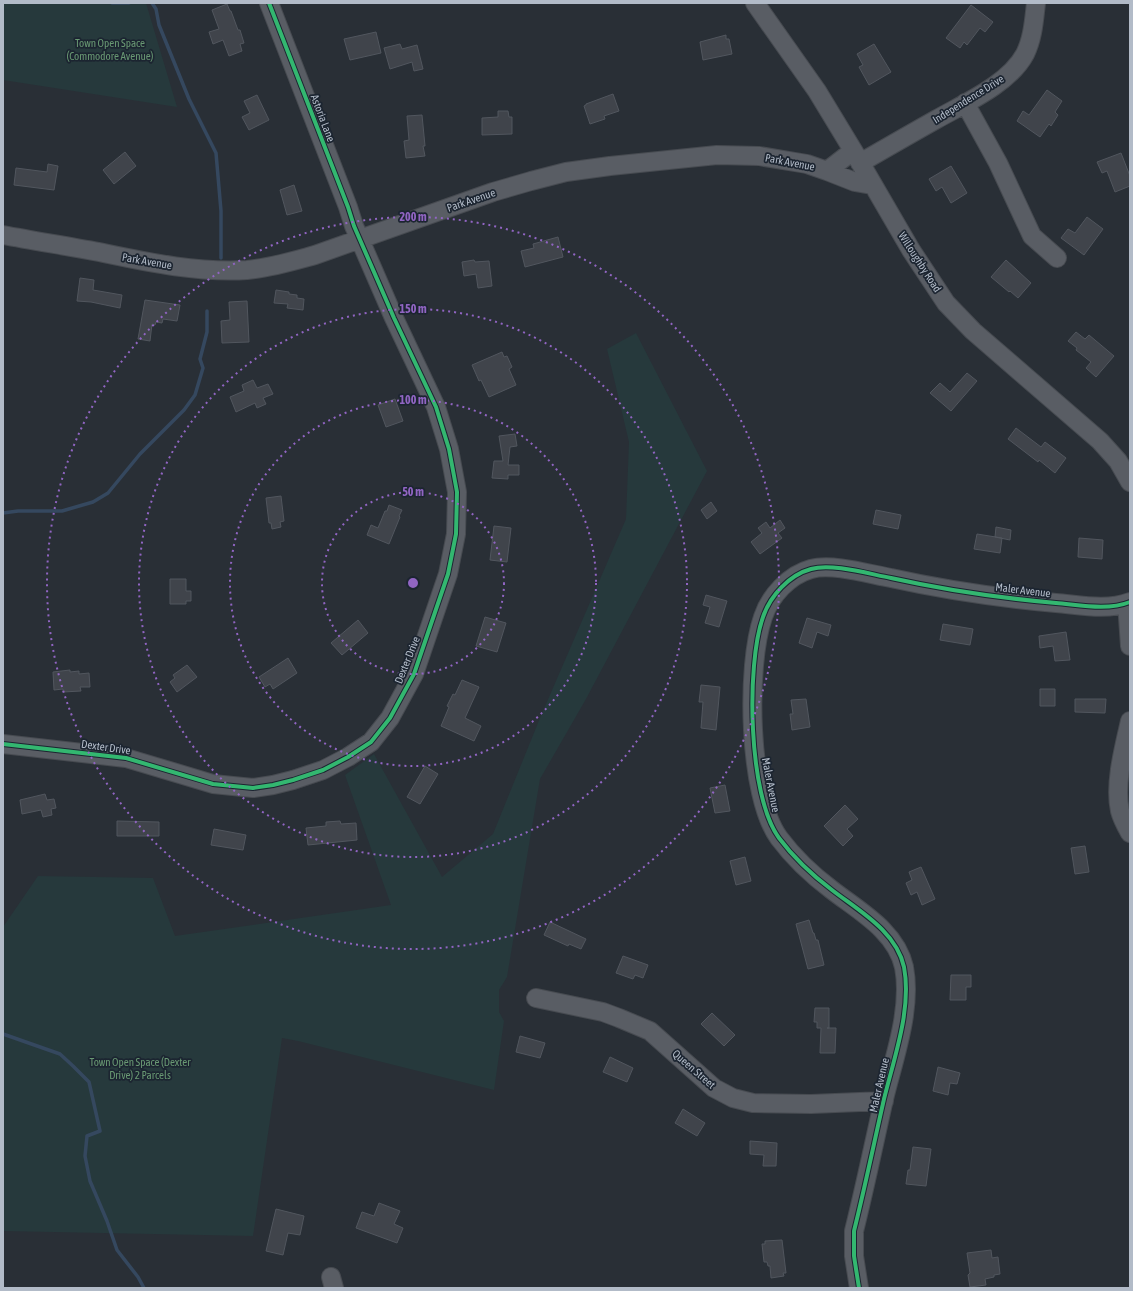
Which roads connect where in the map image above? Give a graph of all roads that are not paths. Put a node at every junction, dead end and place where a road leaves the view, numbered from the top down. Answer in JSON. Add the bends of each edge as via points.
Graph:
{"nodes":[{"id":1,"x":755,"y":3,"type":"edge"},
{"id":2,"x":1036,"y":3,"type":"edge"},
{"id":3,"x":273,"y":4,"type":"edge"},
{"id":4,"x":965,"y":103,"type":"junction"},
{"id":5,"x":857,"y":157,"type":"junction"},
{"id":6,"x":827,"y":171,"type":"junction"},
{"id":7,"x":872,"y":185,"type":"junction"},
{"id":8,"x":3,"y":235,"type":"edge"},
{"id":9,"x":360,"y":239,"type":"junction"},
{"id":10,"x":1057,"y":258,"type":"dead end"},
{"id":11,"x":1129,"y":477,"type":"edge"},
{"id":12,"x":1128,"y":602,"type":"edge"},
{"id":13,"x":1130,"y":646,"type":"edge"},
{"id":14,"x":1130,"y":722,"type":"edge"},
{"id":15,"x":3,"y":744,"type":"edge"},
{"id":16,"x":1130,"y":833,"type":"edge"},
{"id":17,"x":536,"y":998,"type":"dead end"},
{"id":18,"x":884,"y":1101,"type":"junction"},
{"id":19,"x":859,"y":1288,"type":"edge"}],
"edges":[{"from":1,"to":5,"type":"street","name":"Willoughby Road","via":[[817,91]]},
{"from":2,"to":4,"type":"street","name":"Independence Drive","via":[[1031,37],[1018,65],[992,87]]},
{"from":3,"to":9,"type":"street","name":"Astoria Lane"},
{"from":4,"to":5,"type":"street","name":"Independence Drive"},
{"from":4,"to":10,"type":"street","via":[[998,163],[1032,236]]},
{"from":5,"to":6,"type":"street","name":"Park Avenue","via":[[845,156]]},
{"from":5,"to":7,"type":"street","name":"Willoughby Road"},
{"from":6,"to":7,"type":"street","name":"Park Avenue","via":[[855,182]]},
{"from":6,"to":9,"type":"street","name":"Park Avenue","via":[[784,159],[717,155],[566,172],[493,192]]},
{"from":7,"to":11,"type":"street","name":"Willoughby Road","via":[[946,303],[973,331],[1100,441]]},
{"from":8,"to":9,"type":"street","name":"Park Avenue","via":[[163,264],[227,270],[259,268],[289,262]]},
{"from":9,"to":15,"type":"street","name":"Dexter Drive","via":[[436,407],[449,449],[457,492],[456,534],[448,574],[414,674],[390,718],[371,742],[323,770],[293,780],[253,788],[212,784],[126,758]]},
{"from":12,"to":13,"type":"street"},
{"from":12,"to":18,"type":"street","name":"Maler Avenue","via":[[1113,607],[1039,601],[939,588],[845,569],[822,567],[803,572],[784,584],[763,616],[755,651],[752,720],[757,767],[769,820],[785,847],[806,869],[887,934],[899,951],[902,961],[906,990],[903,1019]]},
{"from":14,"to":16,"type":"street","via":[[1123,749],[1118,793],[1120,810]]},
{"from":17,"to":18,"type":"street","name":"Queen Street","via":[[603,1012],[650,1031],[714,1088],[733,1098],[753,1104]]},
{"from":18,"to":19,"type":"street","name":"Maler Avenue","via":[[854,1231],[854,1256]]}]}
